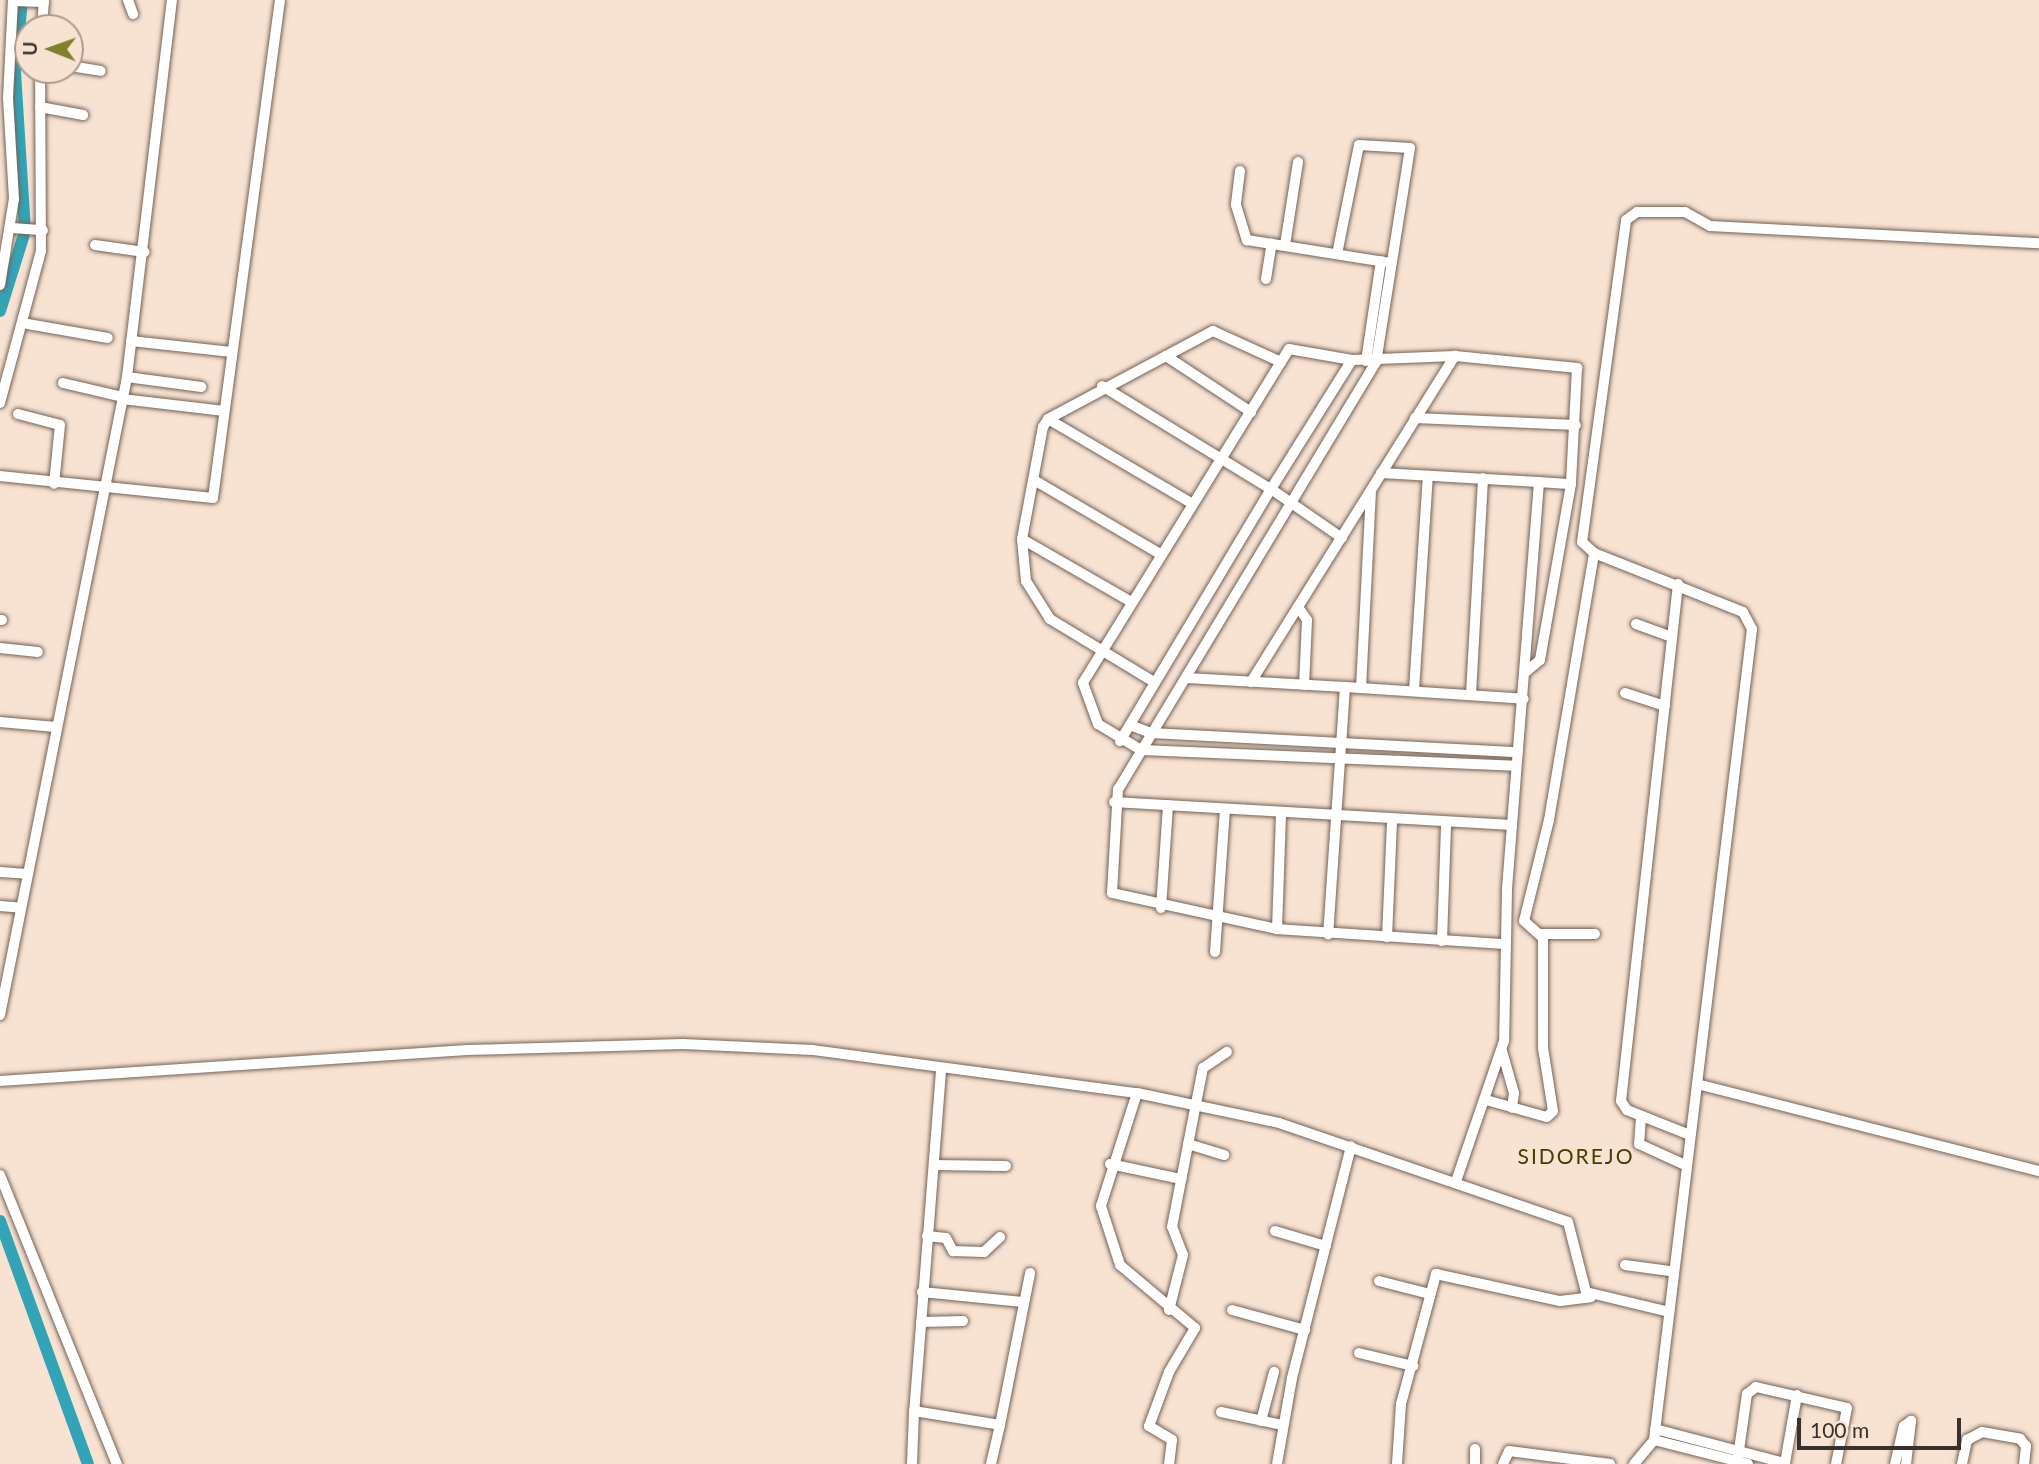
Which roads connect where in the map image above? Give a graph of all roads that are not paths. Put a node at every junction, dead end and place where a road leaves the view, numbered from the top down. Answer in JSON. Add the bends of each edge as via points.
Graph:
{"nodes":[{"id":1,"x":15,"y":0,"type":"edge"},
{"id":2,"x":128,"y":0,"type":"edge"},
{"id":3,"x":172,"y":0,"type":"edge"},
{"id":4,"x":280,"y":0,"type":"edge"},
{"id":5,"x":41,"y":1,"type":"edge"},
{"id":6,"x":133,"y":13,"type":"dead end"},
{"id":7,"x":84,"y":68,"type":"edge"},
{"id":8,"x":101,"y":71,"type":"dead end"},
{"id":9,"x":40,"y":84,"type":"edge"},
{"id":10,"x":40,"y":107,"type":"junction"},
{"id":11,"x":82,"y":115,"type":"dead end"},
{"id":12,"x":1298,"y":162,"type":"dead end"},
{"id":13,"x":1240,"y":171,"type":"dead end"},
{"id":14,"x":13,"y":228,"type":"junction"},
{"id":15,"x":39,"y":229,"type":"junction"},
{"id":16,"x":1272,"y":243,"type":"junction"},
{"id":17,"x":2039,"y":243,"type":"edge"},
{"id":18,"x":95,"y":245,"type":"dead end"},
{"id":19,"x":1285,"y":245,"type":"junction"},
{"id":20,"x":145,"y":252,"type":"junction"},
{"id":21,"x":1337,"y":254,"type":"junction"},
{"id":22,"x":1386,"y":262,"type":"junction"},
{"id":23,"x":1266,"y":279,"type":"dead end"},
{"id":24,"x":0,"y":285,"type":"edge"},
{"id":25,"x":22,"y":323,"type":"junction"},
{"id":26,"x":108,"y":338,"type":"dead end"},
{"id":27,"x":131,"y":341,"type":"junction"},
{"id":28,"x":231,"y":352,"type":"junction"},
{"id":29,"x":1166,"y":356,"type":"junction"},
{"id":30,"x":1455,"y":356,"type":"junction"},
{"id":31,"x":1352,"y":360,"type":"junction"},
{"id":32,"x":1371,"y":361,"type":"junction"},
{"id":33,"x":1281,"y":362,"type":"junction"},
{"id":34,"x":127,"y":377,"type":"junction"},
{"id":35,"x":63,"y":383,"type":"dead end"},
{"id":36,"x":1102,"y":386,"type":"junction"},
{"id":37,"x":201,"y":387,"type":"dead end"},
{"id":38,"x":123,"y":398,"type":"junction"},
{"id":39,"x":0,"y":404,"type":"edge"},
{"id":40,"x":224,"y":411,"type":"junction"},
{"id":41,"x":1251,"y":412,"type":"junction"},
{"id":42,"x":18,"y":414,"type":"dead end"},
{"id":43,"x":1415,"y":418,"type":"junction"},
{"id":44,"x":1048,"y":419,"type":"junction"},
{"id":45,"x":1576,"y":425,"type":"junction"},
{"id":46,"x":1222,"y":458,"type":"junction"},
{"id":47,"x":1381,"y":472,"type":"junction"},
{"id":48,"x":1428,"y":475,"type":"junction"},
{"id":49,"x":0,"y":476,"type":"edge"},
{"id":50,"x":1482,"y":478,"type":"junction"},
{"id":51,"x":1034,"y":480,"type":"junction"},
{"id":52,"x":1539,"y":482,"type":"junction"},
{"id":53,"x":54,"y":484,"type":"junction"},
{"id":54,"x":1571,"y":484,"type":"junction"},
{"id":55,"x":1271,"y":489,"type":"junction"},
{"id":56,"x":1371,"y":490,"type":"junction"},
{"id":57,"x":106,"y":491,"type":"junction"},
{"id":58,"x":1293,"y":502,"type":"junction"},
{"id":59,"x":1191,"y":503,"type":"junction"},
{"id":60,"x":1342,"y":538,"type":"junction"},
{"id":61,"x":1022,"y":539,"type":"junction"},
{"id":62,"x":1594,"y":553,"type":"junction"},
{"id":63,"x":1160,"y":554,"type":"junction"},
{"id":64,"x":1678,"y":584,"type":"junction"},
{"id":65,"x":1130,"y":601,"type":"junction"},
{"id":66,"x":1298,"y":607,"type":"junction"},
{"id":67,"x":1636,"y":624,"type":"dead end"},
{"id":68,"x":1672,"y":637,"type":"junction"},
{"id":69,"x":0,"y":648,"type":"edge"},
{"id":70,"x":1104,"y":649,"type":"junction"},
{"id":71,"x":38,"y":652,"type":"dead end"},
{"id":72,"x":1527,"y":671,"type":"junction"},
{"id":73,"x":1187,"y":678,"type":"junction"},
{"id":74,"x":1154,"y":682,"type":"junction"},
{"id":75,"x":1251,"y":682,"type":"junction"},
{"id":76,"x":1304,"y":685,"type":"junction"},
{"id":77,"x":1345,"y":687,"type":"junction"},
{"id":78,"x":1361,"y":688,"type":"junction"},
{"id":79,"x":1415,"y":690,"type":"junction"},
{"id":80,"x":1625,"y":693,"type":"dead end"},
{"id":81,"x":1471,"y":694,"type":"junction"},
{"id":82,"x":1524,"y":699,"type":"junction"},
{"id":83,"x":1665,"y":706,"type":"junction"},
{"id":84,"x":0,"y":722,"type":"edge"},
{"id":85,"x":1130,"y":725,"type":"junction"},
{"id":86,"x":56,"y":727,"type":"junction"},
{"id":87,"x":1151,"y":733,"type":"junction"},
{"id":88,"x":1121,"y":741,"type":"junction"},
{"id":89,"x":1343,"y":744,"type":"junction"},
{"id":90,"x":1141,"y":750,"type":"junction"},
{"id":91,"x":1518,"y":752,"type":"junction"},
{"id":92,"x":1342,"y":757,"type":"junction"},
{"id":93,"x":1516,"y":766,"type":"junction"},
{"id":94,"x":1114,"y":802,"type":"junction"},
{"id":95,"x":1168,"y":805,"type":"junction"},
{"id":96,"x":1225,"y":810,"type":"junction"},
{"id":97,"x":1281,"y":814,"type":"junction"},
{"id":98,"x":1337,"y":818,"type":"junction"},
{"id":99,"x":1392,"y":822,"type":"junction"},
{"id":100,"x":1446,"y":824,"type":"junction"},
{"id":101,"x":1511,"y":825,"type":"junction"},
{"id":102,"x":0,"y":872,"type":"edge"},
{"id":103,"x":27,"y":874,"type":"junction"},
{"id":104,"x":0,"y":906,"type":"edge"},
{"id":105,"x":21,"y":908,"type":"junction"},
{"id":106,"x":1161,"y":908,"type":"junction"},
{"id":107,"x":1505,"y":916,"type":"junction"},
{"id":108,"x":1218,"y":919,"type":"junction"},
{"id":109,"x":1524,"y":920,"type":"junction"},
{"id":110,"x":1277,"y":929,"type":"junction"},
{"id":111,"x":1328,"y":934,"type":"junction"},
{"id":112,"x":1541,"y":934,"type":"junction"},
{"id":113,"x":1595,"y":934,"type":"dead end"},
{"id":114,"x":1387,"y":937,"type":"junction"},
{"id":115,"x":1443,"y":941,"type":"junction"},
{"id":116,"x":1504,"y":944,"type":"junction"},
{"id":117,"x":1216,"y":952,"type":"dead end"},
{"id":118,"x":0,"y":1015,"type":"edge"},
{"id":119,"x":1502,"y":1050,"type":"junction"},
{"id":120,"x":1227,"y":1052,"type":"dead end"},
{"id":121,"x":941,"y":1070,"type":"junction"},
{"id":122,"x":0,"y":1081,"type":"edge"},
{"id":123,"x":1697,"y":1084,"type":"junction"},
{"id":124,"x":1133,"y":1093,"type":"junction"},
{"id":125,"x":1486,"y":1100,"type":"junction"},
{"id":126,"x":1197,"y":1104,"type":"junction"},
{"id":127,"x":1512,"y":1108,"type":"junction"},
{"id":128,"x":1641,"y":1116,"type":"junction"},
{"id":129,"x":1690,"y":1135,"type":"junction"},
{"id":130,"x":1188,"y":1144,"type":"junction"},
{"id":131,"x":1352,"y":1146,"type":"junction"},
{"id":132,"x":1224,"y":1155,"type":"dead end"},
{"id":133,"x":1110,"y":1164,"type":"junction"},
{"id":134,"x":934,"y":1165,"type":"junction"},
{"id":135,"x":1685,"y":1165,"type":"junction"},
{"id":136,"x":1006,"y":1166,"type":"dead end"},
{"id":137,"x":2039,"y":1171,"type":"edge"},
{"id":138,"x":0,"y":1175,"type":"edge"},
{"id":139,"x":1181,"y":1179,"type":"junction"},
{"id":140,"x":1455,"y":1181,"type":"junction"},
{"id":141,"x":1275,"y":1231,"type":"dead end"},
{"id":142,"x":927,"y":1236,"type":"junction"},
{"id":143,"x":1000,"y":1237,"type":"dead end"},
{"id":144,"x":1326,"y":1246,"type":"junction"},
{"id":145,"x":1625,"y":1265,"type":"dead end"},
{"id":146,"x":1670,"y":1271,"type":"junction"},
{"id":147,"x":1031,"y":1273,"type":"dead end"},
{"id":148,"x":1380,"y":1281,"type":"dead end"},
{"id":149,"x":922,"y":1292,"type":"junction"},
{"id":150,"x":1430,"y":1294,"type":"junction"},
{"id":151,"x":1591,"y":1297,"type":"junction"},
{"id":152,"x":1023,"y":1302,"type":"junction"},
{"id":153,"x":1169,"y":1310,"type":"junction"},
{"id":154,"x":1232,"y":1310,"type":"dead end"},
{"id":155,"x":1665,"y":1311,"type":"junction"},
{"id":156,"x":963,"y":1321,"type":"dead end"},
{"id":157,"x":921,"y":1322,"type":"junction"},
{"id":158,"x":1305,"y":1330,"type":"junction"},
{"id":159,"x":1359,"y":1353,"type":"dead end"},
{"id":160,"x":1413,"y":1366,"type":"junction"},
{"id":161,"x":1275,"y":1372,"type":"dead end"},
{"id":162,"x":1797,"y":1395,"type":"junction"},
{"id":163,"x":1221,"y":1412,"type":"dead end"},
{"id":164,"x":914,"y":1413,"type":"junction"},
{"id":165,"x":1261,"y":1421,"type":"junction"},
{"id":166,"x":1282,"y":1425,"type":"junction"},
{"id":167,"x":999,"y":1428,"type":"junction"},
{"id":168,"x":1654,"y":1435,"type":"junction"},
{"id":169,"x":1475,"y":1449,"type":"dead end"},
{"id":170,"x":1554,"y":1459,"type":"edge"},
{"id":171,"x":1642,"y":1459,"type":"edge"},
{"id":172,"x":1737,"y":1459,"type":"edge"},
{"id":173,"x":117,"y":1464,"type":"edge"},
{"id":174,"x":912,"y":1464,"type":"edge"},
{"id":175,"x":991,"y":1464,"type":"edge"},
{"id":176,"x":1169,"y":1464,"type":"edge"},
{"id":177,"x":1277,"y":1464,"type":"edge"},
{"id":178,"x":1397,"y":1464,"type":"edge"},
{"id":179,"x":1475,"y":1464,"type":"edge"},
{"id":180,"x":1503,"y":1464,"type":"edge"},
{"id":181,"x":1610,"y":1464,"type":"edge"},
{"id":182,"x":1748,"y":1464,"type":"edge"},
{"id":183,"x":1786,"y":1464,"type":"edge"},
{"id":184,"x":1836,"y":1464,"type":"edge"},
{"id":185,"x":1895,"y":1464,"type":"edge"},
{"id":186,"x":1906,"y":1464,"type":"edge"},
{"id":187,"x":1962,"y":1464,"type":"edge"},
{"id":188,"x":2024,"y":1464,"type":"edge"}],
"edges":[{"from":1,"to":5,"type":"street"},
{"from":1,"to":14,"type":"street","via":[[8,98]]},
{"from":2,"to":6,"type":"street"},
{"from":3,"to":20,"type":"street"},
{"from":4,"to":28,"type":"street"},
{"from":7,"to":8,"type":"street"},
{"from":9,"to":10,"type":"street"},
{"from":10,"to":11,"type":"street"},
{"from":10,"to":15,"type":"street"},
{"from":12,"to":19,"type":"street"},
{"from":13,"to":16,"type":"street","via":[[1237,205],[1245,237]]},
{"from":14,"to":15,"type":"street"},
{"from":14,"to":24,"type":"street"},
{"from":15,"to":25,"type":"street"},
{"from":16,"to":19,"type":"street"},
{"from":16,"to":23,"type":"street"},
{"from":17,"to":62,"type":"street","via":[[1810,235],[1710,226],[1685,212],[1631,213],[1613,293],[1583,536]]},
{"from":18,"to":20,"type":"street"},
{"from":19,"to":21,"type":"street"},
{"from":20,"to":27,"type":"street"},
{"from":21,"to":22,"type":"street"},
{"from":21,"to":22,"type":"street","via":[[1359,145],[1407,146],[1411,158]]},
{"from":22,"to":32,"type":"street"},
{"from":25,"to":26,"type":"street"},
{"from":25,"to":39,"type":"street"},
{"from":27,"to":28,"type":"street"},
{"from":27,"to":34,"type":"street"},
{"from":28,"to":40,"type":"street"},
{"from":29,"to":33,"type":"street","via":[[1218,331]]},
{"from":29,"to":36,"type":"street"},
{"from":29,"to":41,"type":"street"},
{"from":30,"to":32,"type":"street"},
{"from":30,"to":43,"type":"street"},
{"from":30,"to":45,"type":"street","via":[[1575,367]]},
{"from":31,"to":32,"type":"street"},
{"from":31,"to":33,"type":"street","via":[[1293,349]]},
{"from":31,"to":55,"type":"street"},
{"from":32,"to":58,"type":"street"},
{"from":33,"to":41,"type":"street"},
{"from":34,"to":37,"type":"street"},
{"from":34,"to":38,"type":"street"},
{"from":35,"to":38,"type":"street"},
{"from":36,"to":44,"type":"street"},
{"from":36,"to":46,"type":"street"},
{"from":38,"to":40,"type":"street"},
{"from":38,"to":57,"type":"street"},
{"from":40,"to":57,"type":"street","via":[[211,501]]},
{"from":41,"to":46,"type":"street"},
{"from":42,"to":53,"type":"street","via":[[60,425]]},
{"from":43,"to":45,"type":"street"},
{"from":43,"to":47,"type":"street"},
{"from":44,"to":51,"type":"street"},
{"from":44,"to":59,"type":"street"},
{"from":45,"to":54,"type":"street"},
{"from":46,"to":55,"type":"street"},
{"from":46,"to":59,"type":"street"},
{"from":47,"to":48,"type":"street"},
{"from":47,"to":56,"type":"street"},
{"from":48,"to":50,"type":"street"},
{"from":48,"to":79,"type":"street"},
{"from":49,"to":53,"type":"street"},
{"from":50,"to":52,"type":"street"},
{"from":50,"to":81,"type":"street"},
{"from":51,"to":61,"type":"street"},
{"from":51,"to":63,"type":"street"},
{"from":52,"to":54,"type":"street"},
{"from":52,"to":72,"type":"street"},
{"from":53,"to":57,"type":"street"},
{"from":54,"to":72,"type":"street","via":[[1540,660]]},
{"from":55,"to":58,"type":"street"},
{"from":55,"to":74,"type":"street"},
{"from":56,"to":60,"type":"street"},
{"from":56,"to":78,"type":"street"},
{"from":57,"to":86,"type":"street"},
{"from":58,"to":60,"type":"street"},
{"from":58,"to":73,"type":"street"},
{"from":59,"to":63,"type":"street"},
{"from":60,"to":66,"type":"street"},
{"from":61,"to":65,"type":"street"},
{"from":61,"to":70,"type":"street","via":[[1024,575],[1038,606]]},
{"from":62,"to":64,"type":"street"},
{"from":62,"to":109,"type":"street","via":[[1549,820]]},
{"from":63,"to":65,"type":"street"},
{"from":64,"to":68,"type":"street"},
{"from":64,"to":123,"type":"street","via":[[1743,612],[1752,629]]},
{"from":65,"to":70,"type":"street"},
{"from":66,"to":75,"type":"street"},
{"from":66,"to":76,"type":"street","via":[[1307,620]]},
{"from":67,"to":68,"type":"street"},
{"from":68,"to":83,"type":"street"},
{"from":69,"to":71,"type":"street"},
{"from":70,"to":74,"type":"street"},
{"from":70,"to":88,"type":"street","via":[[1083,688],[1098,724]]},
{"from":72,"to":82,"type":"street"},
{"from":73,"to":75,"type":"street"},
{"from":73,"to":87,"type":"street"},
{"from":74,"to":85,"type":"street"},
{"from":75,"to":76,"type":"street"},
{"from":76,"to":77,"type":"street"},
{"from":77,"to":78,"type":"street"},
{"from":77,"to":89,"type":"street"},
{"from":78,"to":79,"type":"street"},
{"from":79,"to":81,"type":"street"},
{"from":80,"to":83,"type":"street"},
{"from":81,"to":82,"type":"street"},
{"from":82,"to":91,"type":"street"},
{"from":83,"to":128,"type":"street","via":[[1621,1101]]},
{"from":84,"to":86,"type":"street"},
{"from":85,"to":87,"type":"street"},
{"from":85,"to":88,"type":"street"},
{"from":86,"to":103,"type":"street"},
{"from":87,"to":89,"type":"street"},
{"from":87,"to":90,"type":"street"},
{"from":88,"to":90,"type":"street"},
{"from":89,"to":91,"type":"street"},
{"from":89,"to":92,"type":"street"},
{"from":90,"to":92,"type":"street"},
{"from":90,"to":94,"type":"street"},
{"from":91,"to":93,"type":"street"},
{"from":92,"to":93,"type":"street"},
{"from":92,"to":98,"type":"street"},
{"from":93,"to":101,"type":"street"},
{"from":94,"to":95,"type":"street"},
{"from":94,"to":106,"type":"street","via":[[1112,893]]},
{"from":95,"to":96,"type":"street"},
{"from":95,"to":106,"type":"street"},
{"from":96,"to":97,"type":"street"},
{"from":96,"to":108,"type":"street"},
{"from":97,"to":98,"type":"street"},
{"from":97,"to":110,"type":"street"},
{"from":98,"to":99,"type":"street"},
{"from":98,"to":111,"type":"street"},
{"from":99,"to":100,"type":"street"},
{"from":99,"to":114,"type":"street"},
{"from":100,"to":101,"type":"street"},
{"from":100,"to":115,"type":"street"},
{"from":101,"to":107,"type":"street"},
{"from":102,"to":103,"type":"street"},
{"from":103,"to":105,"type":"street"},
{"from":104,"to":105,"type":"street"},
{"from":105,"to":118,"type":"street"},
{"from":106,"to":108,"type":"street"},
{"from":107,"to":109,"type":"street"},
{"from":107,"to":116,"type":"street"},
{"from":108,"to":110,"type":"street"},
{"from":108,"to":117,"type":"street"},
{"from":109,"to":112,"type":"street"},
{"from":110,"to":111,"type":"street"},
{"from":111,"to":114,"type":"street"},
{"from":112,"to":113,"type":"street"},
{"from":112,"to":127,"type":"street","via":[[1544,1048],[1553,1111],[1547,1117]]},
{"from":114,"to":115,"type":"street"},
{"from":115,"to":116,"type":"street"},
{"from":116,"to":119,"type":"street"},
{"from":119,"to":125,"type":"street"},
{"from":119,"to":127,"type":"street","via":[[1514,1093]]},
{"from":120,"to":126,"type":"street","via":[[1203,1068]]},
{"from":121,"to":122,"type":"street","via":[[813,1050],[683,1044],[467,1050]]},
{"from":121,"to":124,"type":"street"},
{"from":121,"to":134,"type":"street"},
{"from":123,"to":129,"type":"street"},
{"from":123,"to":137,"type":"street"},
{"from":124,"to":126,"type":"street"},
{"from":124,"to":133,"type":"street"},
{"from":125,"to":127,"type":"street"},
{"from":125,"to":140,"type":"street"},
{"from":126,"to":130,"type":"street"},
{"from":126,"to":131,"type":"street"},
{"from":128,"to":129,"type":"street"},
{"from":128,"to":135,"type":"street","via":[[1639,1143]]},
{"from":129,"to":135,"type":"street"},
{"from":130,"to":132,"type":"street"},
{"from":130,"to":139,"type":"street"},
{"from":131,"to":140,"type":"street"},
{"from":131,"to":144,"type":"street"},
{"from":133,"to":139,"type":"street"},
{"from":133,"to":153,"type":"street","via":[[1101,1206],[1110,1246],[1141,1288]]},
{"from":134,"to":136,"type":"street"},
{"from":134,"to":142,"type":"street"},
{"from":135,"to":146,"type":"street"},
{"from":138,"to":173,"type":"street"},
{"from":139,"to":153,"type":"street","via":[[1172,1227],[1182,1264]]},
{"from":140,"to":151,"type":"street","via":[[1568,1222]]},
{"from":141,"to":144,"type":"street"},
{"from":142,"to":143,"type":"street","via":[[946,1238],[953,1251],[984,1252]]},
{"from":142,"to":149,"type":"street"},
{"from":144,"to":158,"type":"street"},
{"from":145,"to":146,"type":"street"},
{"from":146,"to":155,"type":"street"},
{"from":147,"to":152,"type":"street"},
{"from":148,"to":150,"type":"street"},
{"from":149,"to":152,"type":"street"},
{"from":149,"to":157,"type":"street"},
{"from":150,"to":151,"type":"street","via":[[1437,1273],[1560,1301]]},
{"from":150,"to":160,"type":"street"},
{"from":151,"to":155,"type":"street"},
{"from":152,"to":167,"type":"street"},
{"from":153,"to":176,"type":"street","via":[[1191,1334],[1149,1426],[1172,1440]]},
{"from":154,"to":158,"type":"street"},
{"from":155,"to":168,"type":"street"},
{"from":156,"to":157,"type":"street"},
{"from":157,"to":164,"type":"street"},
{"from":158,"to":166,"type":"street"},
{"from":159,"to":160,"type":"street"},
{"from":160,"to":178,"type":"street","via":[[1400,1408]]},
{"from":161,"to":165,"type":"street"},
{"from":162,"to":172,"type":"street","via":[[1751,1389]]},
{"from":162,"to":183,"type":"street"},
{"from":162,"to":184,"type":"street","via":[[1847,1408]]},
{"from":163,"to":165,"type":"street"},
{"from":164,"to":167,"type":"street"},
{"from":164,"to":174,"type":"street","via":[[917,1440]]},
{"from":165,"to":166,"type":"street"},
{"from":166,"to":177,"type":"street"},
{"from":167,"to":175,"type":"street"},
{"from":168,"to":171,"type":"street"},
{"from":168,"to":172,"type":"street"},
{"from":169,"to":179,"type":"street"},
{"from":170,"to":180,"type":"street","via":[[1509,1451]]},
{"from":170,"to":181,"type":"street"},
{"from":172,"to":182,"type":"street"},
{"from":172,"to":183,"type":"street"},
{"from":185,"to":186,"type":"street","via":[[1904,1426],[1912,1421]]},
{"from":187,"to":188,"type":"street","via":[[1968,1440],[1982,1432],[2020,1439],[2026,1446]]}]}
